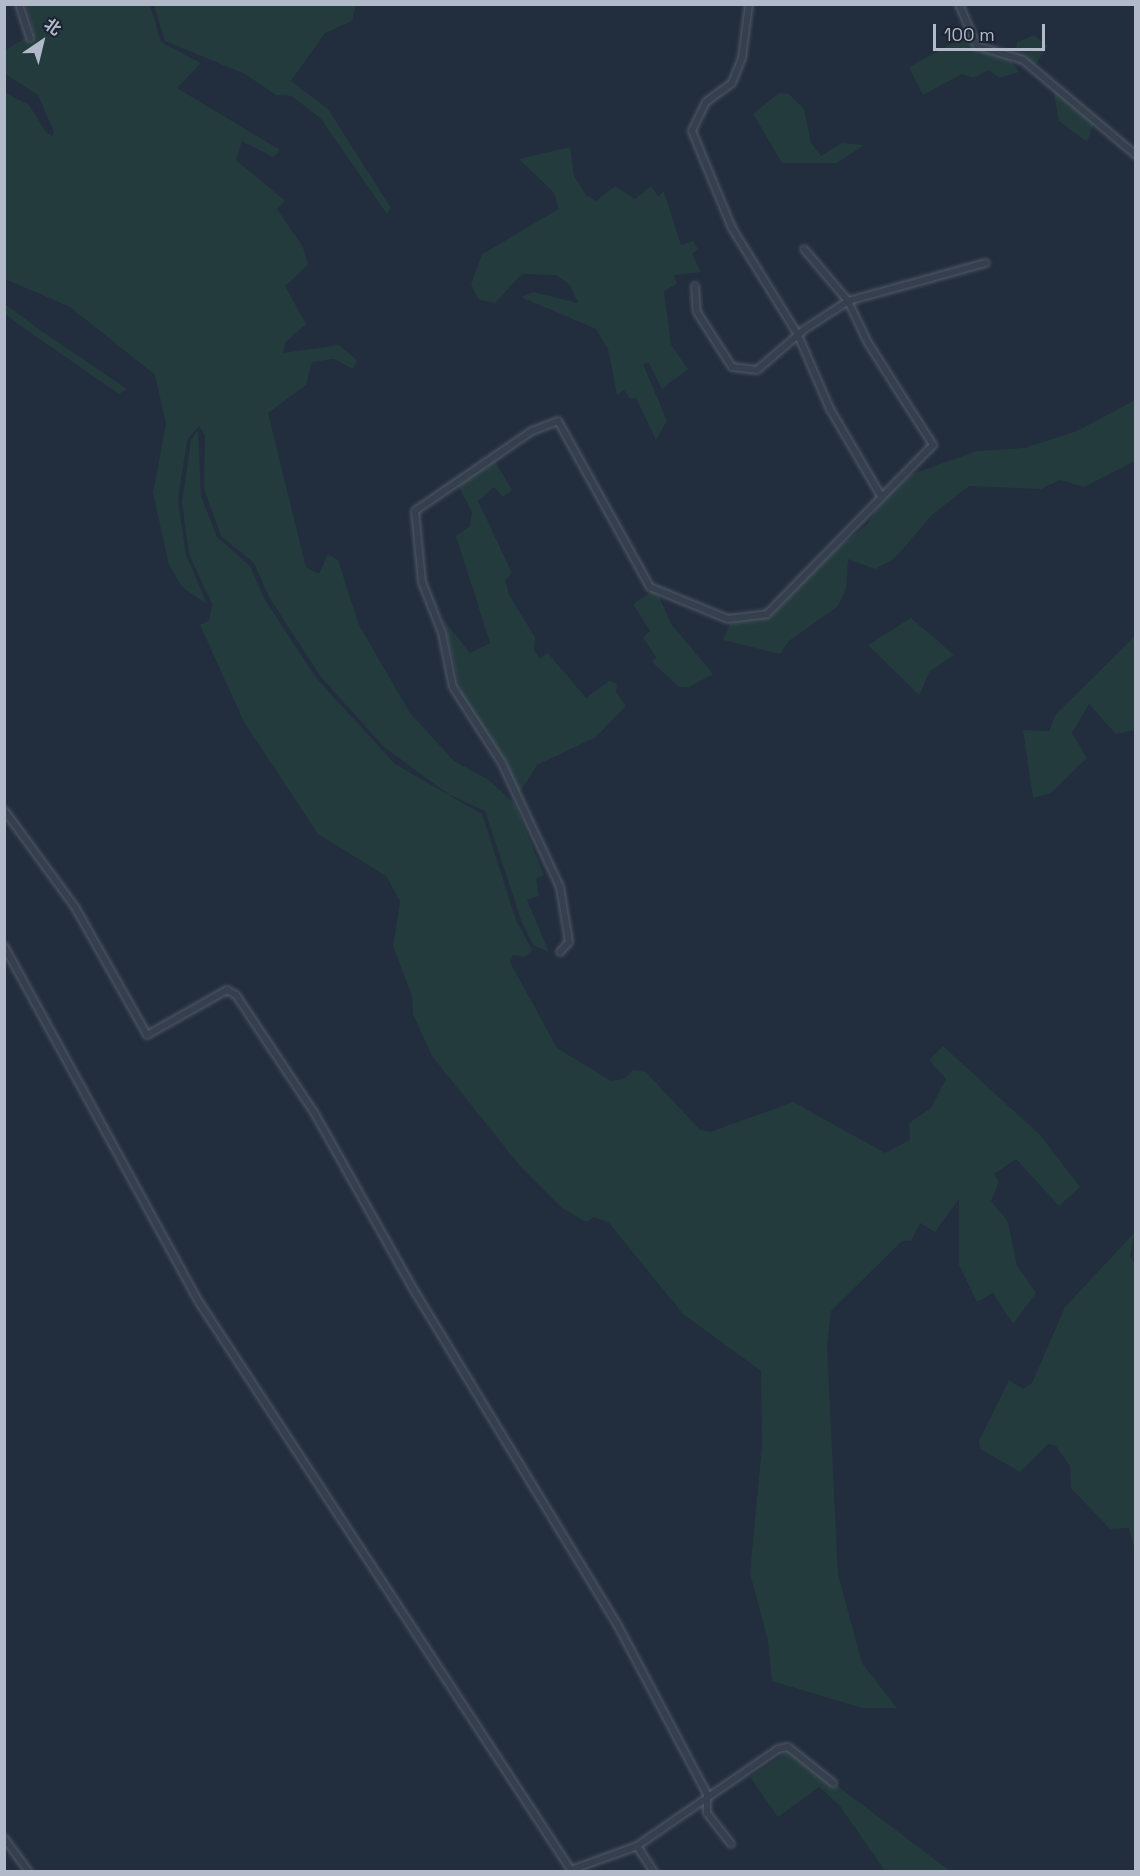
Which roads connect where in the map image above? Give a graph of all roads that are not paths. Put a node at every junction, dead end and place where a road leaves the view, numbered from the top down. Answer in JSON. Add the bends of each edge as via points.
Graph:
{"nodes":[{"id":1,"x":19,"y":4,"type":"edge"},
{"id":2,"x":749,"y":4,"type":"edge"},
{"id":3,"x":959,"y":4,"type":"edge"},
{"id":4,"x":30,"y":38,"type":"dead end"},
{"id":5,"x":1136,"y":155,"type":"edge"},
{"id":6,"x":804,"y":249,"type":"dead end"},
{"id":7,"x":986,"y":263,"type":"dead end"},
{"id":8,"x":694,"y":286,"type":"dead end"},
{"id":9,"x":848,"y":301,"type":"junction"},
{"id":10,"x":798,"y":335,"type":"junction"},
{"id":11,"x":881,"y":496,"type":"junction"},
{"id":12,"x":4,"y":810,"type":"edge"},
{"id":13,"x":4,"y":946,"type":"edge"},
{"id":14,"x":560,"y":952,"type":"dead end"},
{"id":15,"x":834,"y":1783,"type":"dead end"},
{"id":16,"x":706,"y":1802,"type":"junction"},
{"id":17,"x":4,"y":1838,"type":"edge"},
{"id":18,"x":731,"y":1844,"type":"dead end"},
{"id":19,"x":637,"y":1846,"type":"junction"},
{"id":20,"x":570,"y":1871,"type":"edge"},
{"id":21,"x":29,"y":1872,"type":"edge"},
{"id":22,"x":654,"y":1872,"type":"edge"}],
"edges":[{"from":1,"to":4,"type":"street"},
{"from":2,"to":10,"type":"street","via":[[742,58],[732,83],[706,102],[692,131],[732,228]]},
{"from":3,"to":5,"type":"street","via":[[977,46],[1023,60]]},
{"from":6,"to":9,"type":"street"},
{"from":7,"to":9,"type":"street"},
{"from":8,"to":10,"type":"street","via":[[697,312],[741,372],[757,370]]},
{"from":9,"to":10,"type":"street"},
{"from":9,"to":11,"type":"street","via":[[868,343],[933,439],[933,446]]},
{"from":10,"to":11,"type":"street","via":[[830,409]]},
{"from":11,"to":14,"type":"street","via":[[767,614],[750,620],[728,620],[650,587],[558,421],[532,431],[419,504],[417,558],[442,633],[450,678],[502,763],[560,887],[569,942]]},
{"from":12,"to":16,"type":"street","via":[[75,907],[147,1035],[227,990],[236,995],[315,1114],[412,1287],[617,1624]]},
{"from":13,"to":20,"type":"street","via":[[199,1302]]},
{"from":15,"to":16,"type":"street","via":[[788,1747]]},
{"from":16,"to":18,"type":"street","via":[[707,1813]]},
{"from":16,"to":19,"type":"street"},
{"from":17,"to":21,"type":"street"},
{"from":19,"to":20,"type":"street"},
{"from":19,"to":22,"type":"street"}]}
